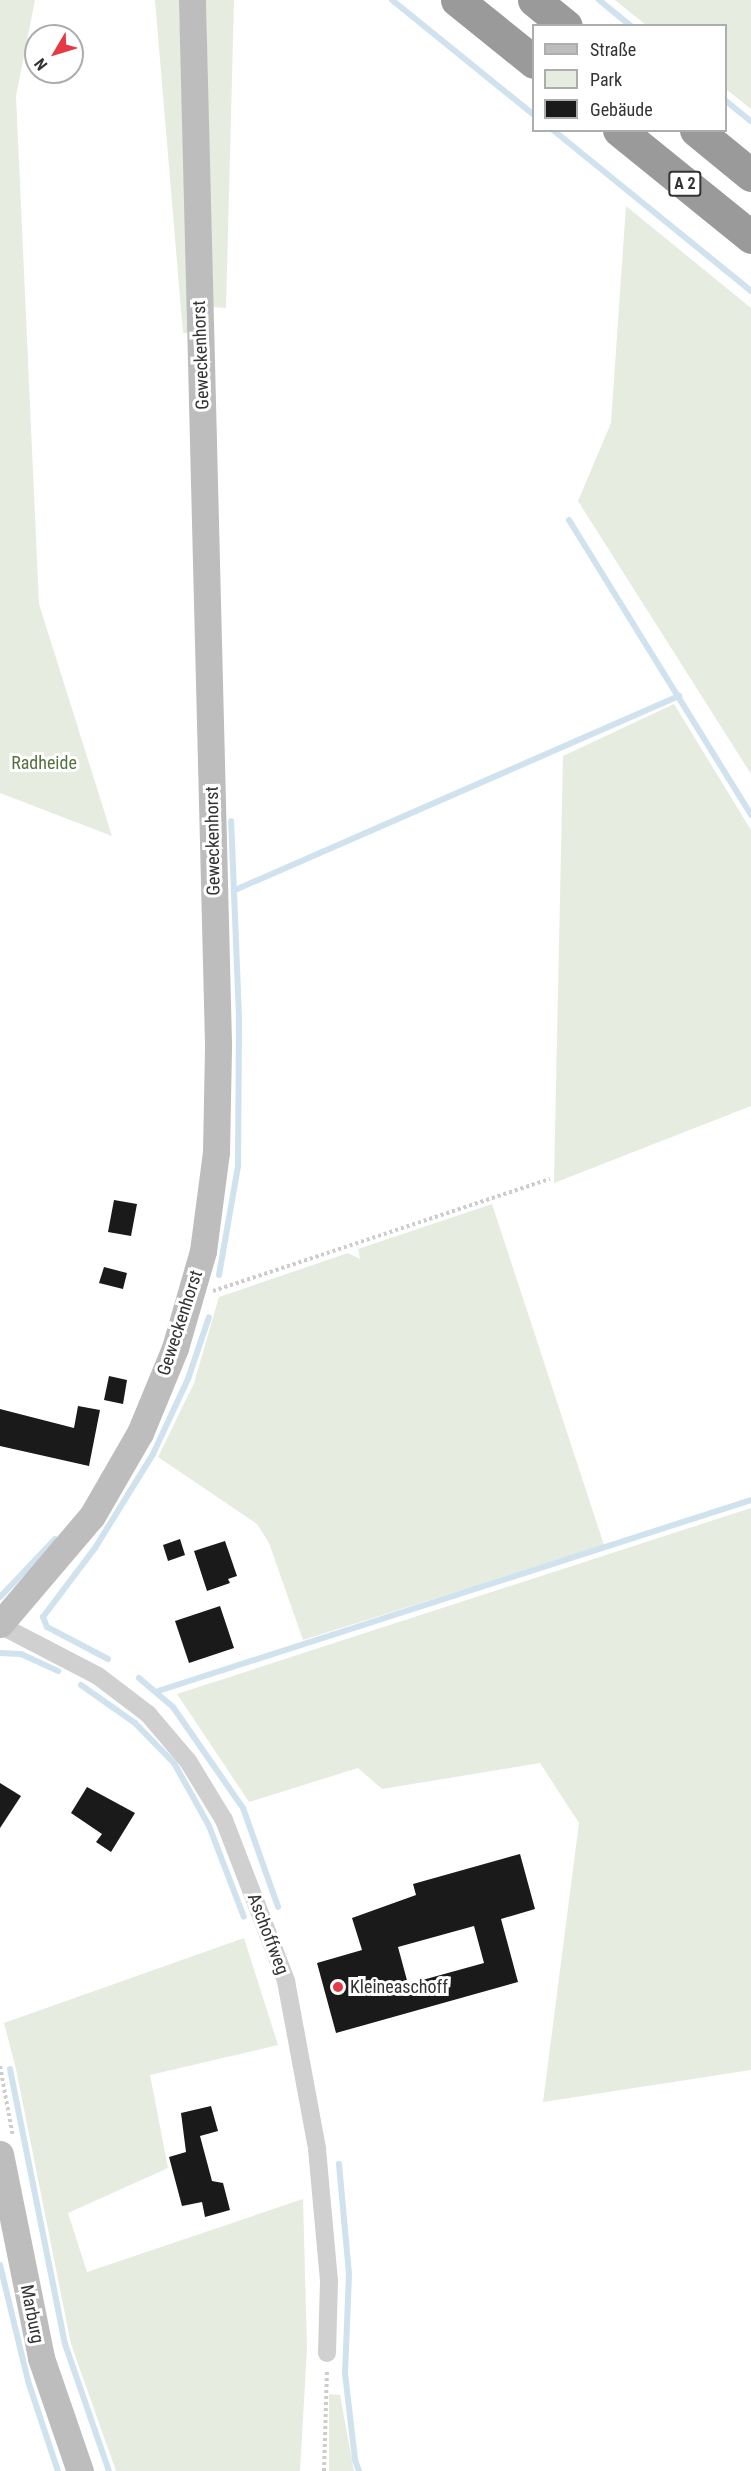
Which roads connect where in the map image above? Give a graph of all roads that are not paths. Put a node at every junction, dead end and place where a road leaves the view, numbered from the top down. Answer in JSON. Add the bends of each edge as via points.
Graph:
{"nodes":[{"id":1,"x":192,"y":0,"type":"edge"},
{"id":2,"x":457,"y":0,"type":"edge"},
{"id":3,"x":534,"y":0,"type":"edge"},
{"id":4,"x":564,"y":24,"type":"edge"},
{"id":5,"x":532,"y":60,"type":"edge"},
{"id":6,"x":621,"y":132,"type":"edge"},
{"id":7,"x":698,"y":132,"type":"edge"},
{"id":8,"x":751,"y":175,"type":"edge"},
{"id":9,"x":751,"y":237,"type":"edge"},
{"id":10,"x":0,"y":1624,"type":"edge"},
{"id":11,"x":0,"y":2154,"type":"edge"},
{"id":12,"x":327,"y":2353,"type":"road end"},
{"id":13,"x":80,"y":2471,"type":"edge"}],
"edges":[{"from":1,"to":10,"type":"street","name":"Geweckenhorst","via":[[218,1043],[216,1152],[203,1251],[175,1348],[140,1432],[92,1516]]},
{"from":2,"to":5,"type":"highway"},
{"from":3,"to":4,"type":"highway"},
{"from":6,"to":9,"type":"highway","number":"A 2"},
{"from":7,"to":8,"type":"highway","number":"A 2"},
{"from":10,"to":12,"type":"street","name":"Aschoffweg","via":[[99,1676],[148,1713],[188,1761],[224,1820],[286,1980],[317,2149],[328,2281]]},
{"from":11,"to":13,"type":"street","name":"Marburg","via":[[41,2358]]}]}
